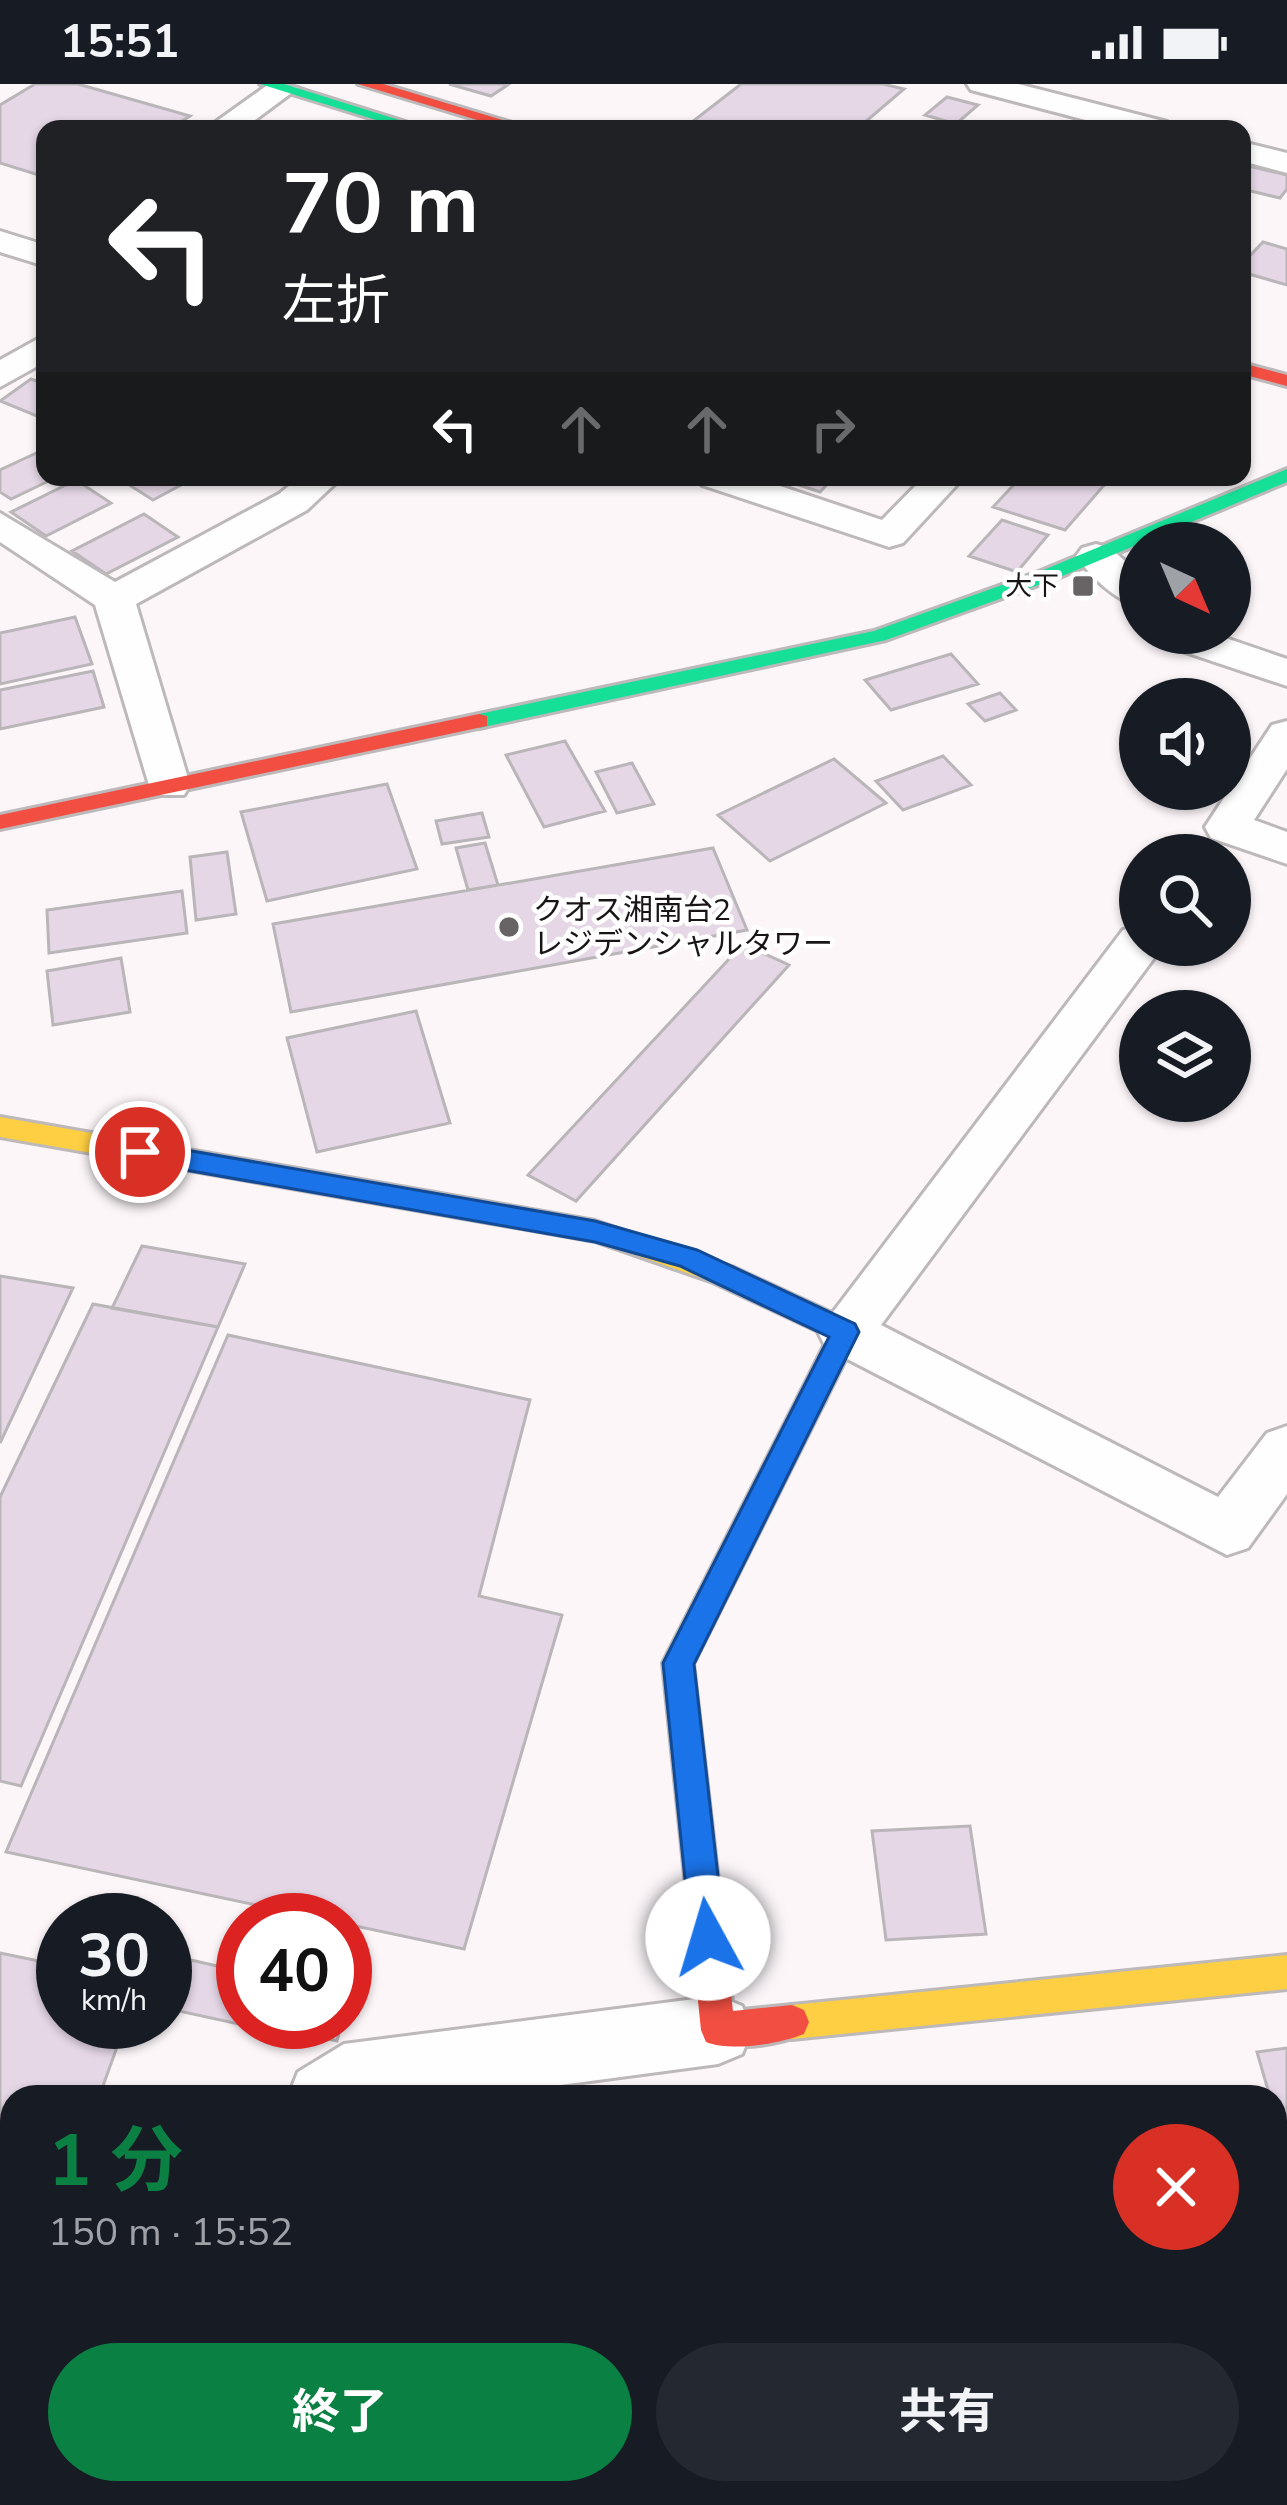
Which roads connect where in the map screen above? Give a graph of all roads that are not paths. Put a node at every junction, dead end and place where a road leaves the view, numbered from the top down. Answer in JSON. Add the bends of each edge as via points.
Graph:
{"nodes":[{"id":1,"x":366,"y":84,"type":"edge"},
{"id":2,"x":982,"y":84,"type":"edge"},
{"id":3,"x":1112,"y":84,"type":"edge"},
{"id":4,"x":275,"y":86,"type":"edge"},
{"id":5,"x":1085,"y":111,"type":"junction"},
{"id":6,"x":233,"y":120,"type":"edge"},
{"id":7,"x":391,"y":120,"type":"edge"},
{"id":8,"x":492,"y":120,"type":"edge"},
{"id":9,"x":1120,"y":120,"type":"edge"},
{"id":10,"x":1251,"y":153,"type":"edge"},
{"id":11,"x":1287,"y":163,"type":"edge"},
{"id":12,"x":0,"y":241,"type":"edge"},
{"id":13,"x":36,"y":250,"type":"edge"},
{"id":14,"x":36,"y":352,"type":"edge"},
{"id":15,"x":1251,"y":371,"type":"edge"},
{"id":16,"x":0,"y":376,"type":"edge"},
{"id":17,"x":1287,"y":381,"type":"edge"},
{"id":18,"x":1287,"y":476,"type":"edge"},
{"id":19,"x":312,"y":486,"type":"edge"},
{"id":20,"x":742,"y":486,"type":"edge"},
{"id":21,"x":936,"y":486,"type":"edge"},
{"id":22,"x":0,"y":525,"type":"edge"},
{"id":23,"x":1096,"y":556,"type":"junction"},
{"id":24,"x":1119,"y":576,"type":"edge"},
{"id":25,"x":114,"y":598,"type":"junction"},
{"id":26,"x":1231,"y":654,"type":"edge"},
{"id":27,"x":1287,"y":673,"type":"edge"},
{"id":28,"x":1287,"y":735,"type":"edge"},
{"id":29,"x":168,"y":785,"type":"junction"},
{"id":30,"x":0,"y":821,"type":"edge"},
{"id":31,"x":1221,"y":834,"type":"edge"},
{"id":32,"x":1251,"y":845,"type":"edge"},
{"id":33,"x":1287,"y":849,"type":"edge"},
{"id":34,"x":1122,"y":966,"type":"edge"},
{"id":35,"x":0,"y":1126,"type":"edge"},
{"id":36,"x":845,"y":1332,"type":"junction"},
{"id":37,"x":1287,"y":1450,"type":"edge"},
{"id":38,"x":1287,"y":1972,"type":"edge"},
{"id":39,"x":718,"y":2030,"type":"junction"},
{"id":40,"x":337,"y":2085,"type":"edge"}],
"edges":[{"from":1,"to":8,"type":"street"},
{"from":2,"to":5,"type":"street"},
{"from":3,"to":5,"type":"street"},
{"from":4,"to":6,"type":"street"},
{"from":4,"to":7,"type":"street"},
{"from":5,"to":9,"type":"street"},
{"from":10,"to":11,"type":"street"},
{"from":12,"to":13,"type":"street"},
{"from":14,"to":16,"type":"street"},
{"from":15,"to":17,"type":"street"},
{"from":18,"to":23,"type":"street"},
{"from":19,"to":25,"type":"street"},
{"from":20,"to":21,"type":"street","via":[[889,535]]},
{"from":22,"to":25,"type":"street"},
{"from":23,"to":24,"type":"street"},
{"from":23,"to":29,"type":"street","via":[[880,636]]},
{"from":25,"to":29,"type":"street"},
{"from":26,"to":27,"type":"street"},
{"from":28,"to":31,"type":"street"},
{"from":29,"to":30,"type":"street"},
{"from":32,"to":33,"type":"street"},
{"from":34,"to":36,"type":"street"},
{"from":35,"to":36,"type":"street","via":[[595,1231],[709,1266]]},
{"from":36,"to":37,"type":"street","via":[[1227,1530]]},
{"from":36,"to":39,"type":"street","via":[[678,1663]]},
{"from":38,"to":39,"type":"street"},
{"from":39,"to":40,"type":"street"}]}
